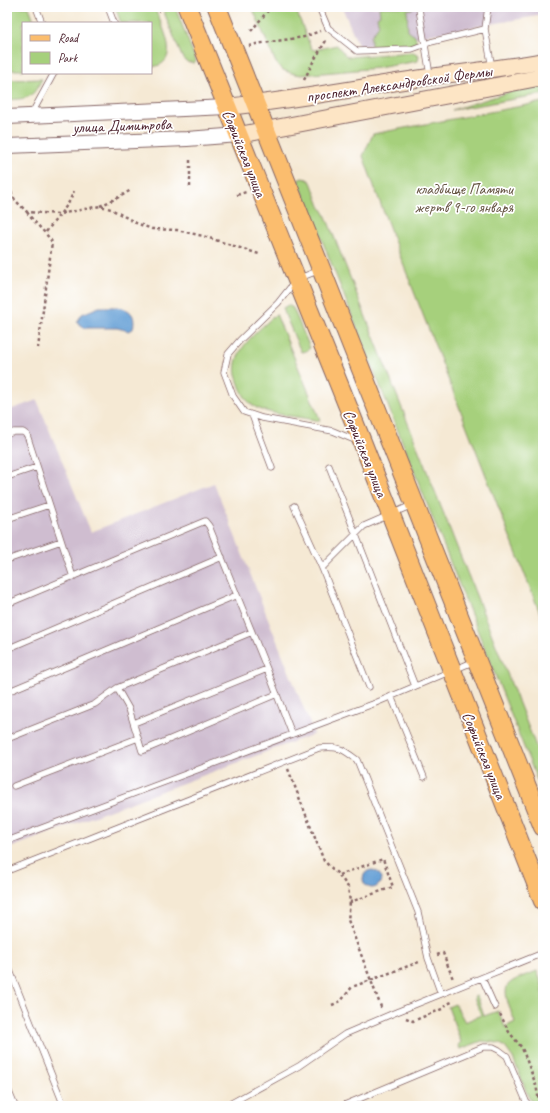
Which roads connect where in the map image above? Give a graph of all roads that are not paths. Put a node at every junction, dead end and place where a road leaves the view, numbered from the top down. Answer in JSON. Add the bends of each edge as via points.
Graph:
{"nodes":[{"id":1,"x":108,"y":7,"type":"edge"},
{"id":2,"x":187,"y":7,"type":"edge"},
{"id":3,"x":217,"y":7,"type":"edge"},
{"id":4,"x":319,"y":7,"type":"edge"},
{"id":5,"x":488,"y":7,"type":"edge"},
{"id":6,"x":37,"y":8,"type":"edge"},
{"id":7,"x":418,"y":9,"type":"dead end"},
{"id":8,"x":42,"y":22,"type":"edge"},
{"id":9,"x":114,"y":22,"type":"edge"},
{"id":10,"x":485,"y":29,"type":"junction"},
{"id":11,"x":424,"y":45,"type":"junction"},
{"id":12,"x":543,"y":61,"type":"edge"},
{"id":13,"x":492,"y":70,"type":"junction"},
{"id":14,"x":53,"y":74,"type":"edge"},
{"id":15,"x":430,"y":77,"type":"junction"},
{"id":16,"x":543,"y":77,"type":"edge"},
{"id":17,"x":255,"y":104,"type":"junction"},
{"id":18,"x":227,"y":107,"type":"junction"},
{"id":19,"x":30,"y":116,"type":"junction"},
{"id":20,"x":7,"y":117,"type":"edge"},
{"id":21,"x":266,"y":130,"type":"junction"},
{"id":22,"x":239,"y":135,"type":"junction"},
{"id":23,"x":7,"y":146,"type":"edge"},
{"id":24,"x":321,"y":269,"type":"junction"},
{"id":25,"x":297,"y":280,"type":"junction"},
{"id":26,"x":252,"y":415,"type":"junction"},
{"id":27,"x":7,"y":434,"type":"edge"},
{"id":28,"x":363,"y":444,"type":"junction"},
{"id":29,"x":329,"y":466,"type":"dead end"},
{"id":30,"x":37,"y":467,"type":"junction"},
{"id":31,"x":272,"y":468,"type":"dead end"},
{"id":32,"x":7,"y":477,"type":"edge"},
{"id":33,"x":415,"y":504,"type":"junction"},
{"id":34,"x":49,"y":505,"type":"junction"},
{"id":35,"x":294,"y":506,"type":"dead end"},
{"id":36,"x":390,"y":514,"type":"junction"},
{"id":37,"x":7,"y":520,"type":"edge"},
{"id":38,"x":356,"y":535,"type":"junction"},
{"id":39,"x":61,"y":540,"type":"junction"},
{"id":40,"x":222,"y":557,"type":"junction"},
{"id":41,"x":7,"y":560,"type":"edge"},
{"id":42,"x":322,"y":568,"type":"junction"},
{"id":43,"x":72,"y":577,"type":"junction"},
{"id":44,"x":237,"y":595,"type":"junction"},
{"id":45,"x":7,"y":604,"type":"edge"},
{"id":46,"x":252,"y":632,"type":"junction"},
{"id":47,"x":7,"y":649,"type":"edge"},
{"id":48,"x":477,"y":660,"type":"junction"},
{"id":49,"x":267,"y":669,"type":"junction"},
{"id":50,"x":451,"y":670,"type":"junction"},
{"id":51,"x":415,"y":686,"type":"junction"},
{"id":52,"x":369,"y":687,"type":"dead end"},
{"id":53,"x":117,"y":688,"type":"junction"},
{"id":54,"x":7,"y":692,"type":"edge"},
{"id":55,"x":277,"y":694,"type":"junction"},
{"id":56,"x":391,"y":696,"type":"junction"},
{"id":57,"x":134,"y":723,"type":"junction"},
{"id":58,"x":292,"y":734,"type":"junction"},
{"id":59,"x":138,"y":738,"type":"junction"},
{"id":60,"x":7,"y":739,"type":"edge"},
{"id":61,"x":424,"y":777,"type":"dead end"},
{"id":62,"x":14,"y":786,"type":"dead end"},
{"id":63,"x":543,"y":827,"type":"edge"},
{"id":64,"x":7,"y":841,"type":"edge"},
{"id":65,"x":7,"y":872,"type":"edge"},
{"id":66,"x":543,"y":900,"type":"edge"},
{"id":67,"x":543,"y":953,"type":"edge"},
{"id":68,"x":7,"y":963,"type":"edge"},
{"id":69,"x":482,"y":978,"type":"junction"},
{"id":70,"x":441,"y":994,"type":"junction"},
{"id":71,"x":495,"y":1007,"type":"road end"},
{"id":72,"x":7,"y":1087,"type":"edge"},
{"id":73,"x":16,"y":1106,"type":"edge"},
{"id":74,"x":64,"y":1106,"type":"edge"},
{"id":75,"x":226,"y":1106,"type":"edge"},
{"id":76,"x":342,"y":1106,"type":"edge"},
{"id":77,"x":528,"y":1106,"type":"edge"}],
"edges":[{"from":1,"to":9,"type":"lane"},
{"from":2,"to":18,"type":"main road","name":"Софийская улица"},
{"from":3,"to":17,"type":"main road","name":"Софийская улица"},
{"from":4,"to":11,"type":"lane","via":[[330,29],[356,51],[412,49]]},
{"from":5,"to":10,"type":"lane"},
{"from":6,"to":8,"type":"lane"},
{"from":7,"to":11,"type":"lane"},
{"from":10,"to":11,"type":"lane"},
{"from":10,"to":13,"type":"lane"},
{"from":11,"to":15,"type":"lane"},
{"from":12,"to":13,"type":"main road","name":"проспект Александровской Фермы"},
{"from":13,"to":15,"type":"main road","name":"проспект Александровской Фермы"},
{"from":14,"to":19,"type":"lane"},
{"from":15,"to":17,"type":"main road","name":"проспект Александровской Фермы"},
{"from":16,"to":21,"type":"main road","name":"проспект Александровской Фермы"},
{"from":17,"to":18,"type":"main road","name":"проспект Александровской Фермы"},
{"from":17,"to":21,"type":"main road","name":"Софийская улица"},
{"from":18,"to":19,"type":"street","name":"улица Димитрова"},
{"from":18,"to":22,"type":"main road","name":"Софийская улица"},
{"from":19,"to":20,"type":"street","name":"улица Димитрова"},
{"from":21,"to":22,"type":"main road","name":"проспект Александровской Фермы"},
{"from":21,"to":24,"type":"main road","name":"Софийская улица"},
{"from":22,"to":23,"type":"street","name":"улица Димитрова"},
{"from":22,"to":25,"type":"main road","name":"Софийская улица"},
{"from":24,"to":25,"type":"lane"},
{"from":24,"to":33,"type":"main road","name":"Софийская улица"},
{"from":25,"to":26,"type":"lane","via":[[228,354],[224,372],[233,396],[244,412]]},
{"from":25,"to":28,"type":"main road","name":"Софийская улица"},
{"from":26,"to":28,"type":"lane","via":[[333,431]]},
{"from":26,"to":31,"type":"lane"},
{"from":27,"to":30,"type":"lane","via":[[23,432],[27,435]]},
{"from":28,"to":36,"type":"main road","name":"Софийская улица"},
{"from":29,"to":38,"type":"lane"},
{"from":30,"to":32,"type":"lane"},
{"from":30,"to":34,"type":"lane"},
{"from":33,"to":36,"type":"lane"},
{"from":33,"to":48,"type":"main road","name":"Софийская улица"},
{"from":34,"to":37,"type":"lane"},
{"from":34,"to":39,"type":"lane"},
{"from":35,"to":42,"type":"lane"},
{"from":36,"to":38,"type":"lane","via":[[364,526]]},
{"from":36,"to":50,"type":"main road","name":"Софийская улица"},
{"from":38,"to":42,"type":"lane"},
{"from":38,"to":51,"type":"lane"},
{"from":39,"to":41,"type":"lane"},
{"from":39,"to":43,"type":"lane"},
{"from":40,"to":43,"type":"lane","via":[[205,521]]},
{"from":40,"to":44,"type":"lane"},
{"from":40,"to":47,"type":"lane"},
{"from":42,"to":52,"type":"lane"},
{"from":43,"to":45,"type":"lane"},
{"from":44,"to":46,"type":"lane"},
{"from":44,"to":54,"type":"lane"},
{"from":46,"to":49,"type":"lane"},
{"from":46,"to":53,"type":"lane"},
{"from":48,"to":50,"type":"lane"},
{"from":48,"to":63,"type":"main road","name":"Софийская улица"},
{"from":49,"to":55,"type":"lane"},
{"from":49,"to":57,"type":"lane"},
{"from":50,"to":51,"type":"lane"},
{"from":50,"to":66,"type":"main road","name":"Софийская улица"},
{"from":51,"to":56,"type":"lane"},
{"from":53,"to":57,"type":"lane"},
{"from":53,"to":60,"type":"lane","via":[[95,704]]},
{"from":55,"to":58,"type":"lane"},
{"from":55,"to":59,"type":"lane","via":[[142,751]]},
{"from":56,"to":58,"type":"lane"},
{"from":56,"to":61,"type":"lane"},
{"from":57,"to":59,"type":"lane"},
{"from":58,"to":64,"type":"lane"},
{"from":59,"to":62,"type":"lane"},
{"from":65,"to":70,"type":"lane","via":[[319,748],[334,746],[358,760],[418,912],[428,958]]},
{"from":67,"to":69,"type":"lane"},
{"from":68,"to":74,"type":"lane"},
{"from":69,"to":70,"type":"lane"},
{"from":69,"to":71,"type":"lane"},
{"from":70,"to":75,"type":"lane","via":[[345,1034],[299,1066]]},
{"from":72,"to":73,"type":"lane"},
{"from":76,"to":77,"type":"lane","via":[[483,1048],[493,1048],[507,1056]]}]}
